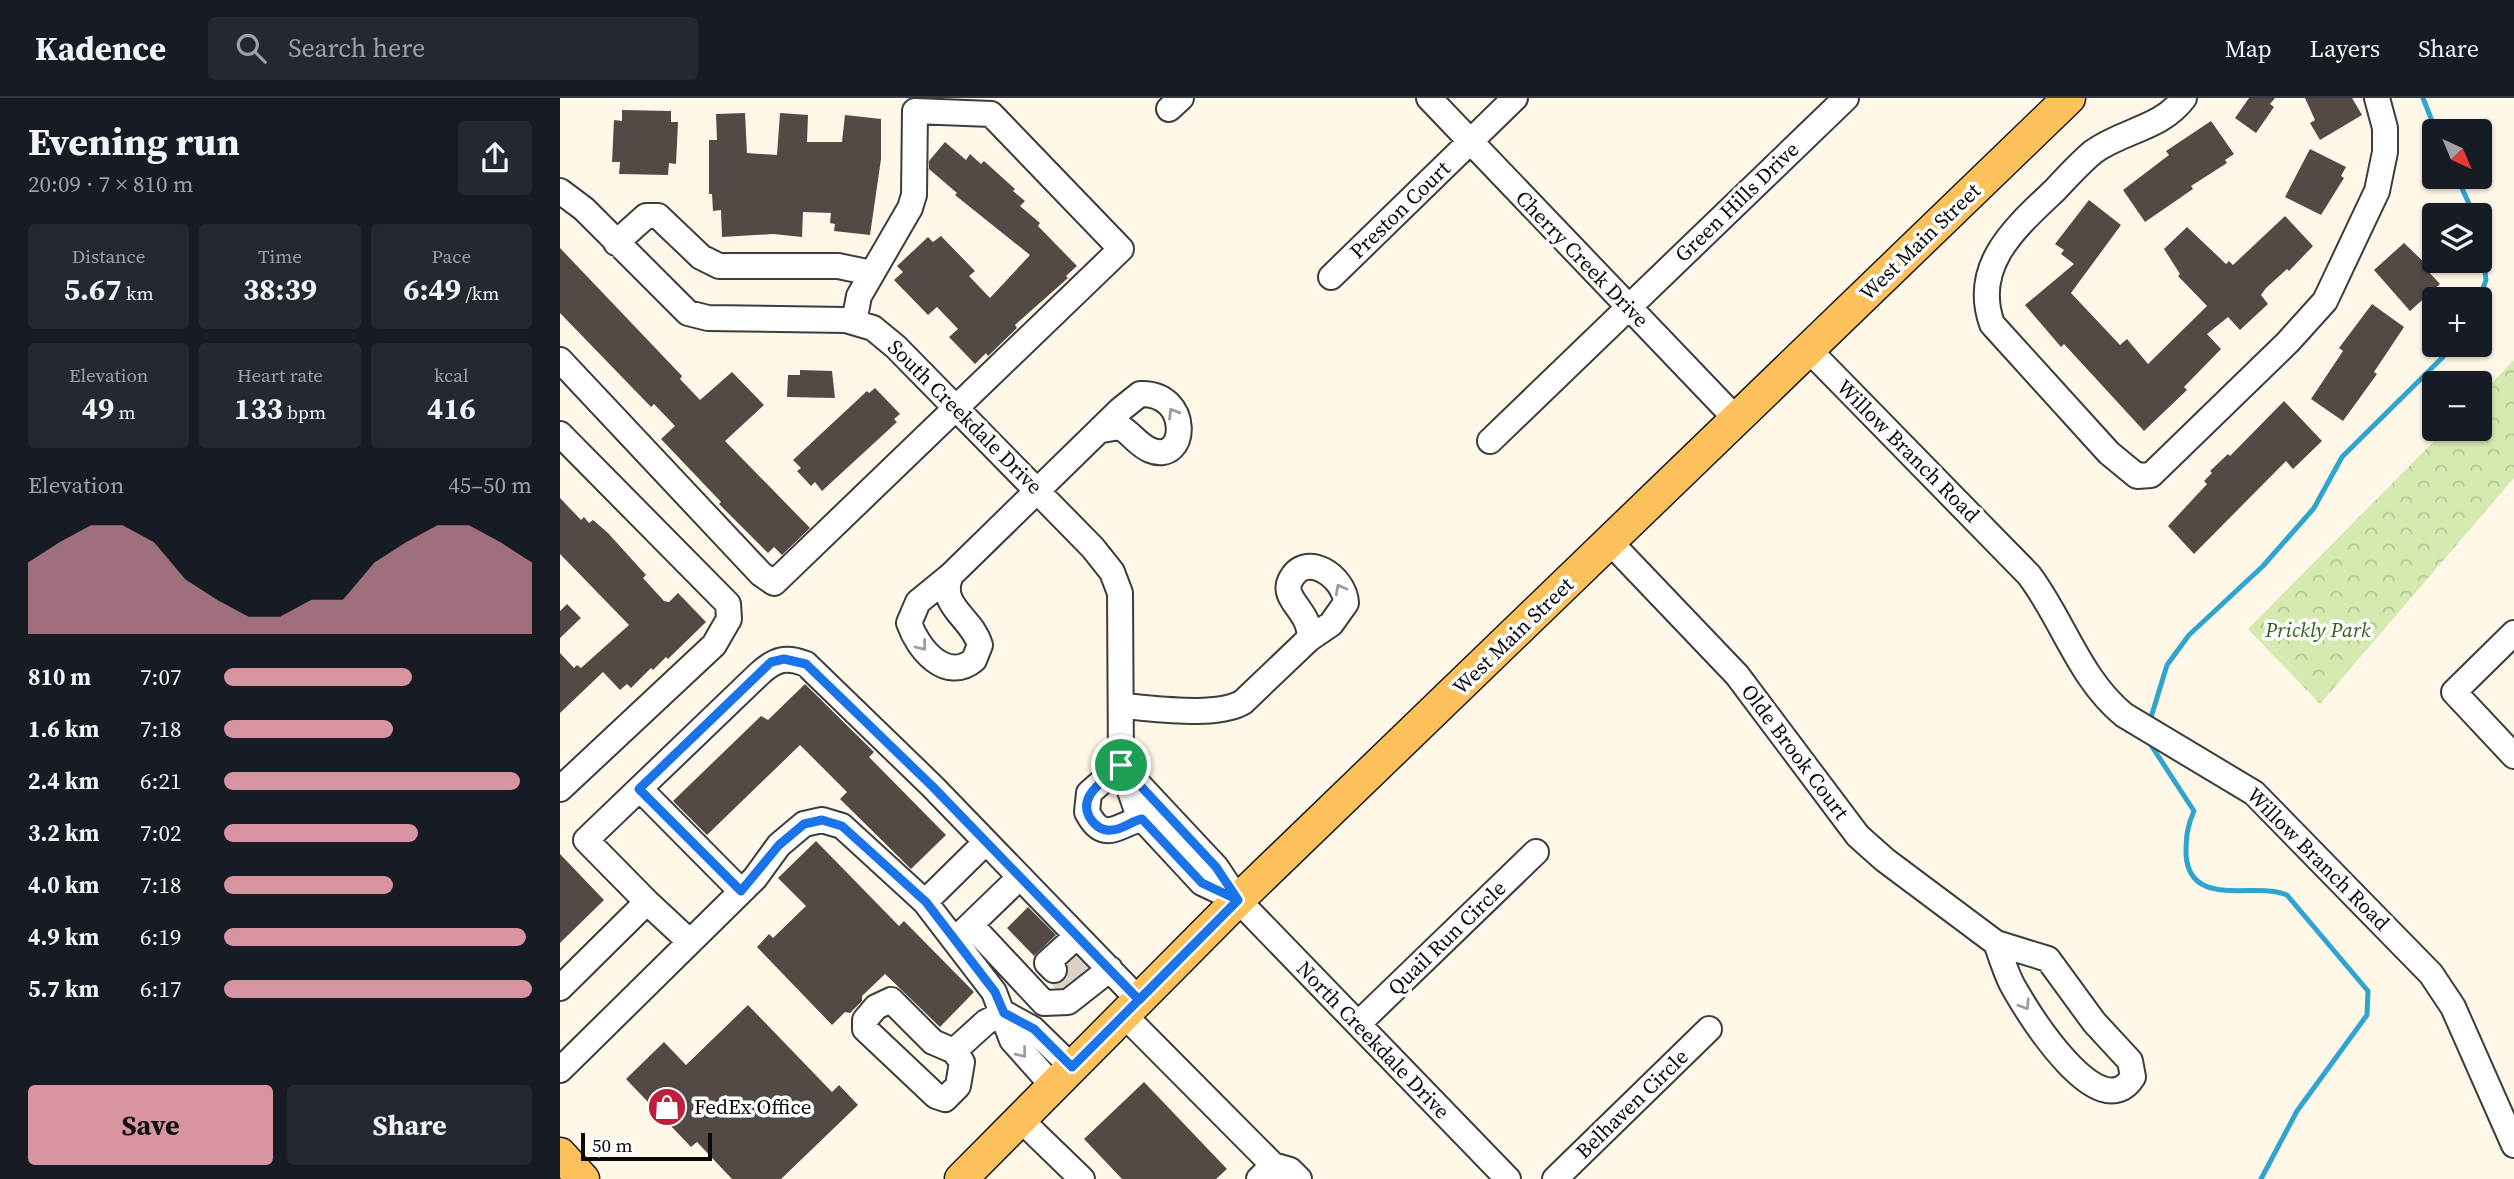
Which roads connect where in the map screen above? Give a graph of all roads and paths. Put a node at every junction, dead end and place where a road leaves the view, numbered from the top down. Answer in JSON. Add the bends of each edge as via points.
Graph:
{"nodes":[{"id":1,"x":1429,"y":98,"type":"edge"},
{"id":2,"x":1515,"y":98,"type":"edge"},
{"id":3,"x":1846,"y":98,"type":"edge"},
{"id":4,"x":2069,"y":98,"type":"edge"},
{"id":5,"x":2184,"y":98,"type":"edge"},
{"id":6,"x":2377,"y":98,"type":"edge"},
{"id":7,"x":1469,"y":143,"type":"junction"},
{"id":8,"x":560,"y":191,"type":"edge"},
{"id":9,"x":616,"y":243,"type":"junction"},
{"id":10,"x":872,"y":273,"type":"junction"},
{"id":11,"x":1331,"y":277,"type":"dead end"},
{"id":12,"x":1628,"y":307,"type":"junction"},
{"id":13,"x":854,"y":322,"type":"junction"},
{"id":14,"x":1808,"y":349,"type":"junction"},
{"id":15,"x":560,"y":360,"type":"edge"},
{"id":16,"x":957,"y":408,"type":"junction"},
{"id":17,"x":1737,"y":420,"type":"junction"},
{"id":18,"x":1102,"y":430,"type":"dead end"},
{"id":19,"x":560,"y":434,"type":"edge"},
{"id":20,"x":1490,"y":440,"type":"dead end"},
{"id":21,"x":1038,"y":492,"type":"junction"},
{"id":22,"x":1610,"y":542,"type":"junction"},
{"id":23,"x":951,"y":575,"type":"dead end"},
{"id":24,"x":2514,"y":633,"type":"edge"},
{"id":25,"x":1309,"y":639,"type":"dead end"},
{"id":26,"x":1121,"y":706,"type":"junction"},
{"id":27,"x":2514,"y":755,"type":"edge"},
{"id":28,"x":1121,"y":765,"type":"junction"},
{"id":29,"x":565,"y":774,"type":"edge"},
{"id":30,"x":639,"y":789,"type":"junction"},
{"id":31,"x":1142,"y":819,"type":"junction"},
{"id":32,"x":986,"y":842,"type":"junction"},
{"id":33,"x":1536,"y":852,"type":"dead end"},
{"id":34,"x":1020,"y":877,"type":"junction"},
{"id":35,"x":741,"y":891,"type":"junction"},
{"id":36,"x":1238,"y":900,"type":"junction"},
{"id":37,"x":647,"y":902,"type":"junction"},
{"id":38,"x":926,"y":902,"type":"junction"},
{"id":39,"x":963,"y":932,"type":"junction"},
{"id":40,"x":690,"y":942,"type":"junction"},
{"id":41,"x":1996,"y":943,"type":"junction"},
{"id":42,"x":1014,"y":971,"type":"junction"},
{"id":43,"x":1089,"y":983,"type":"junction"},
{"id":44,"x":560,"y":988,"type":"edge"},
{"id":45,"x":999,"y":1002,"type":"junction"},
{"id":46,"x":1132,"y":1007,"type":"junction"},
{"id":47,"x":1358,"y":1024,"type":"junction"},
{"id":48,"x":1709,"y":1029,"type":"dead end"},
{"id":49,"x":954,"y":1051,"type":"dead end"},
{"id":50,"x":563,"y":1061,"type":"edge"},
{"id":51,"x":1062,"y":1077,"type":"junction"},
{"id":52,"x":1020,"y":1119,"type":"junction"},
{"id":53,"x":2514,"y":1145,"type":"edge"},
{"id":54,"x":560,"y":1154,"type":"edge"},
{"id":55,"x":1266,"y":1172,"type":"edge"},
{"id":56,"x":1069,"y":1175,"type":"edge"},
{"id":57,"x":583,"y":1179,"type":"edge"},
{"id":58,"x":961,"y":1179,"type":"edge"},
{"id":59,"x":1299,"y":1179,"type":"edge"},
{"id":60,"x":1508,"y":1179,"type":"edge"},
{"id":61,"x":1555,"y":1179,"type":"edge"}],
"edges":[{"from":1,"to":7,"type":"street","name":"Cherry Creek Drive"},
{"from":2,"to":7,"type":"street","name":"Preston Court"},
{"from":3,"to":12,"type":"street","name":"Green Hills Drive"},
{"from":4,"to":14,"type":"main road","name":"West Main Street"},
{"from":5,"to":6,"type":"street","via":[[2159,122],[2094,152],[2016,227],[1987,281],[1985,306],[1992,324],[2109,453],[2137,476],[2151,475],[2325,301],[2377,191],[2385,152],[2385,128]]},
{"from":7,"to":11,"type":"street","name":"Preston Court"},
{"from":7,"to":12,"type":"street","name":"Cherry Creek Drive"},
{"from":8,"to":9,"type":"street","name":"South Creekdale Drive"},
{"from":9,"to":10,"type":"street","via":[[646,216],[658,215],[701,257],[719,267],[838,266]]},
{"from":9,"to":13,"type":"street","name":"South Creekdale Drive","via":[[688,313]]},
{"from":10,"to":13,"type":"street","via":[[859,296]]},
{"from":10,"to":16,"type":"street","via":[[914,195],[915,111],[990,114],[1121,250]]},
{"from":12,"to":17,"type":"street","name":"Cherry Creek Drive"},
{"from":12,"to":20,"type":"street","name":"Green Hills Drive"},
{"from":13,"to":16,"type":"street","name":"South Creekdale Drive","via":[[884,335]]},
{"from":14,"to":17,"type":"main road","name":"West Main Street"},
{"from":14,"to":53,"type":"street","name":"Willow Branch Road","via":[[2029,575],[2097,689],[2124,715],[2254,793],[2431,974],[2453,1006]]},
{"from":15,"to":16,"type":"street","via":[[774,583]]},
{"from":16,"to":21,"type":"street","name":"South Creekdale Drive"},
{"from":17,"to":22,"type":"main road","name":"West Main Street"},
{"from":18,"to":21,"type":"street"},
{"from":19,"to":29,"type":"street","via":[[728,604],[729,619],[714,645]]},
{"from":21,"to":23,"type":"street"},
{"from":21,"to":26,"type":"street","name":"South Creekdale Drive","via":[[1093,548],[1116,582],[1122,605]]},
{"from":22,"to":36,"type":"main road","name":"West Main Street"},
{"from":22,"to":41,"type":"street","name":"Olde Brook Court","via":[[1737,675],[1858,836]]},
{"from":24,"to":27,"type":"street","via":[[2454,692]]},
{"from":25,"to":26,"type":"street","via":[[1235,707]]},
{"from":26,"to":28,"type":"street","name":"South Creekdale Drive"},
{"from":28,"to":31,"type":"street","name":"South Creekdale Drive"},
{"from":28,"to":31,"type":"street","via":[[1089,793],[1087,812],[1105,830]]},
{"from":28,"to":36,"type":"street","via":[[1216,867]]},
{"from":30,"to":32,"type":"street","via":[[765,668],[784,659],[806,664]]},
{"from":30,"to":35,"type":"street"},
{"from":30,"to":37,"type":"street","via":[[586,840]]},
{"from":31,"to":36,"type":"street","name":"South Creekdale Drive","via":[[1202,883]]},
{"from":32,"to":34,"type":"street"},
{"from":32,"to":38,"type":"street"},
{"from":33,"to":47,"type":"street","name":"Quail Run Circle"},
{"from":34,"to":39,"type":"street"},
{"from":34,"to":43,"type":"street","via":[[1065,953]]},
{"from":35,"to":38,"type":"street","via":[[779,845],[804,824],[822,820],[842,826]]},
{"from":35,"to":40,"type":"street"},
{"from":36,"to":46,"type":"main road","name":"West Main Street"},
{"from":36,"to":47,"type":"street","name":"North Creekdale Drive"},
{"from":37,"to":40,"type":"street"},
{"from":37,"to":44,"type":"street"},
{"from":38,"to":39,"type":"street"},
{"from":39,"to":42,"type":"street"},
{"from":39,"to":45,"type":"street"},
{"from":40,"to":50,"type":"street"},
{"from":41,"to":41,"type":"street","name":"Olde Brook Court","one_way":true,"via":[[2012,985],[2057,1051],[2084,1079],[2104,1091],[2114,1093],[2128,1085],[2133,1077],[2130,1061],[2048,959]]},
{"from":42,"to":43,"type":"street","via":[[1044,1003],[1068,1002]]},
{"from":42,"to":45,"type":"street"},
{"from":43,"to":46,"type":"street"},
{"from":45,"to":49,"type":"street","via":[[986,1022]]},
{"from":45,"to":51,"type":"street","via":[[1012,1040]]},
{"from":46,"to":51,"type":"main road","name":"West Main Street"},
{"from":46,"to":55,"type":"street"},
{"from":47,"to":60,"type":"street","name":"North Creekdale Drive"},
{"from":48,"to":61,"type":"street","name":"Belhaven Circle"},
{"from":51,"to":52,"type":"main road","name":"West Main Street"},
{"from":52,"to":56,"type":"street"},
{"from":52,"to":58,"type":"main road","name":"West Main Street"},
{"from":54,"to":57,"type":"main road"},
{"from":55,"to":59,"type":"street","via":[[1290,1170]]}]}
